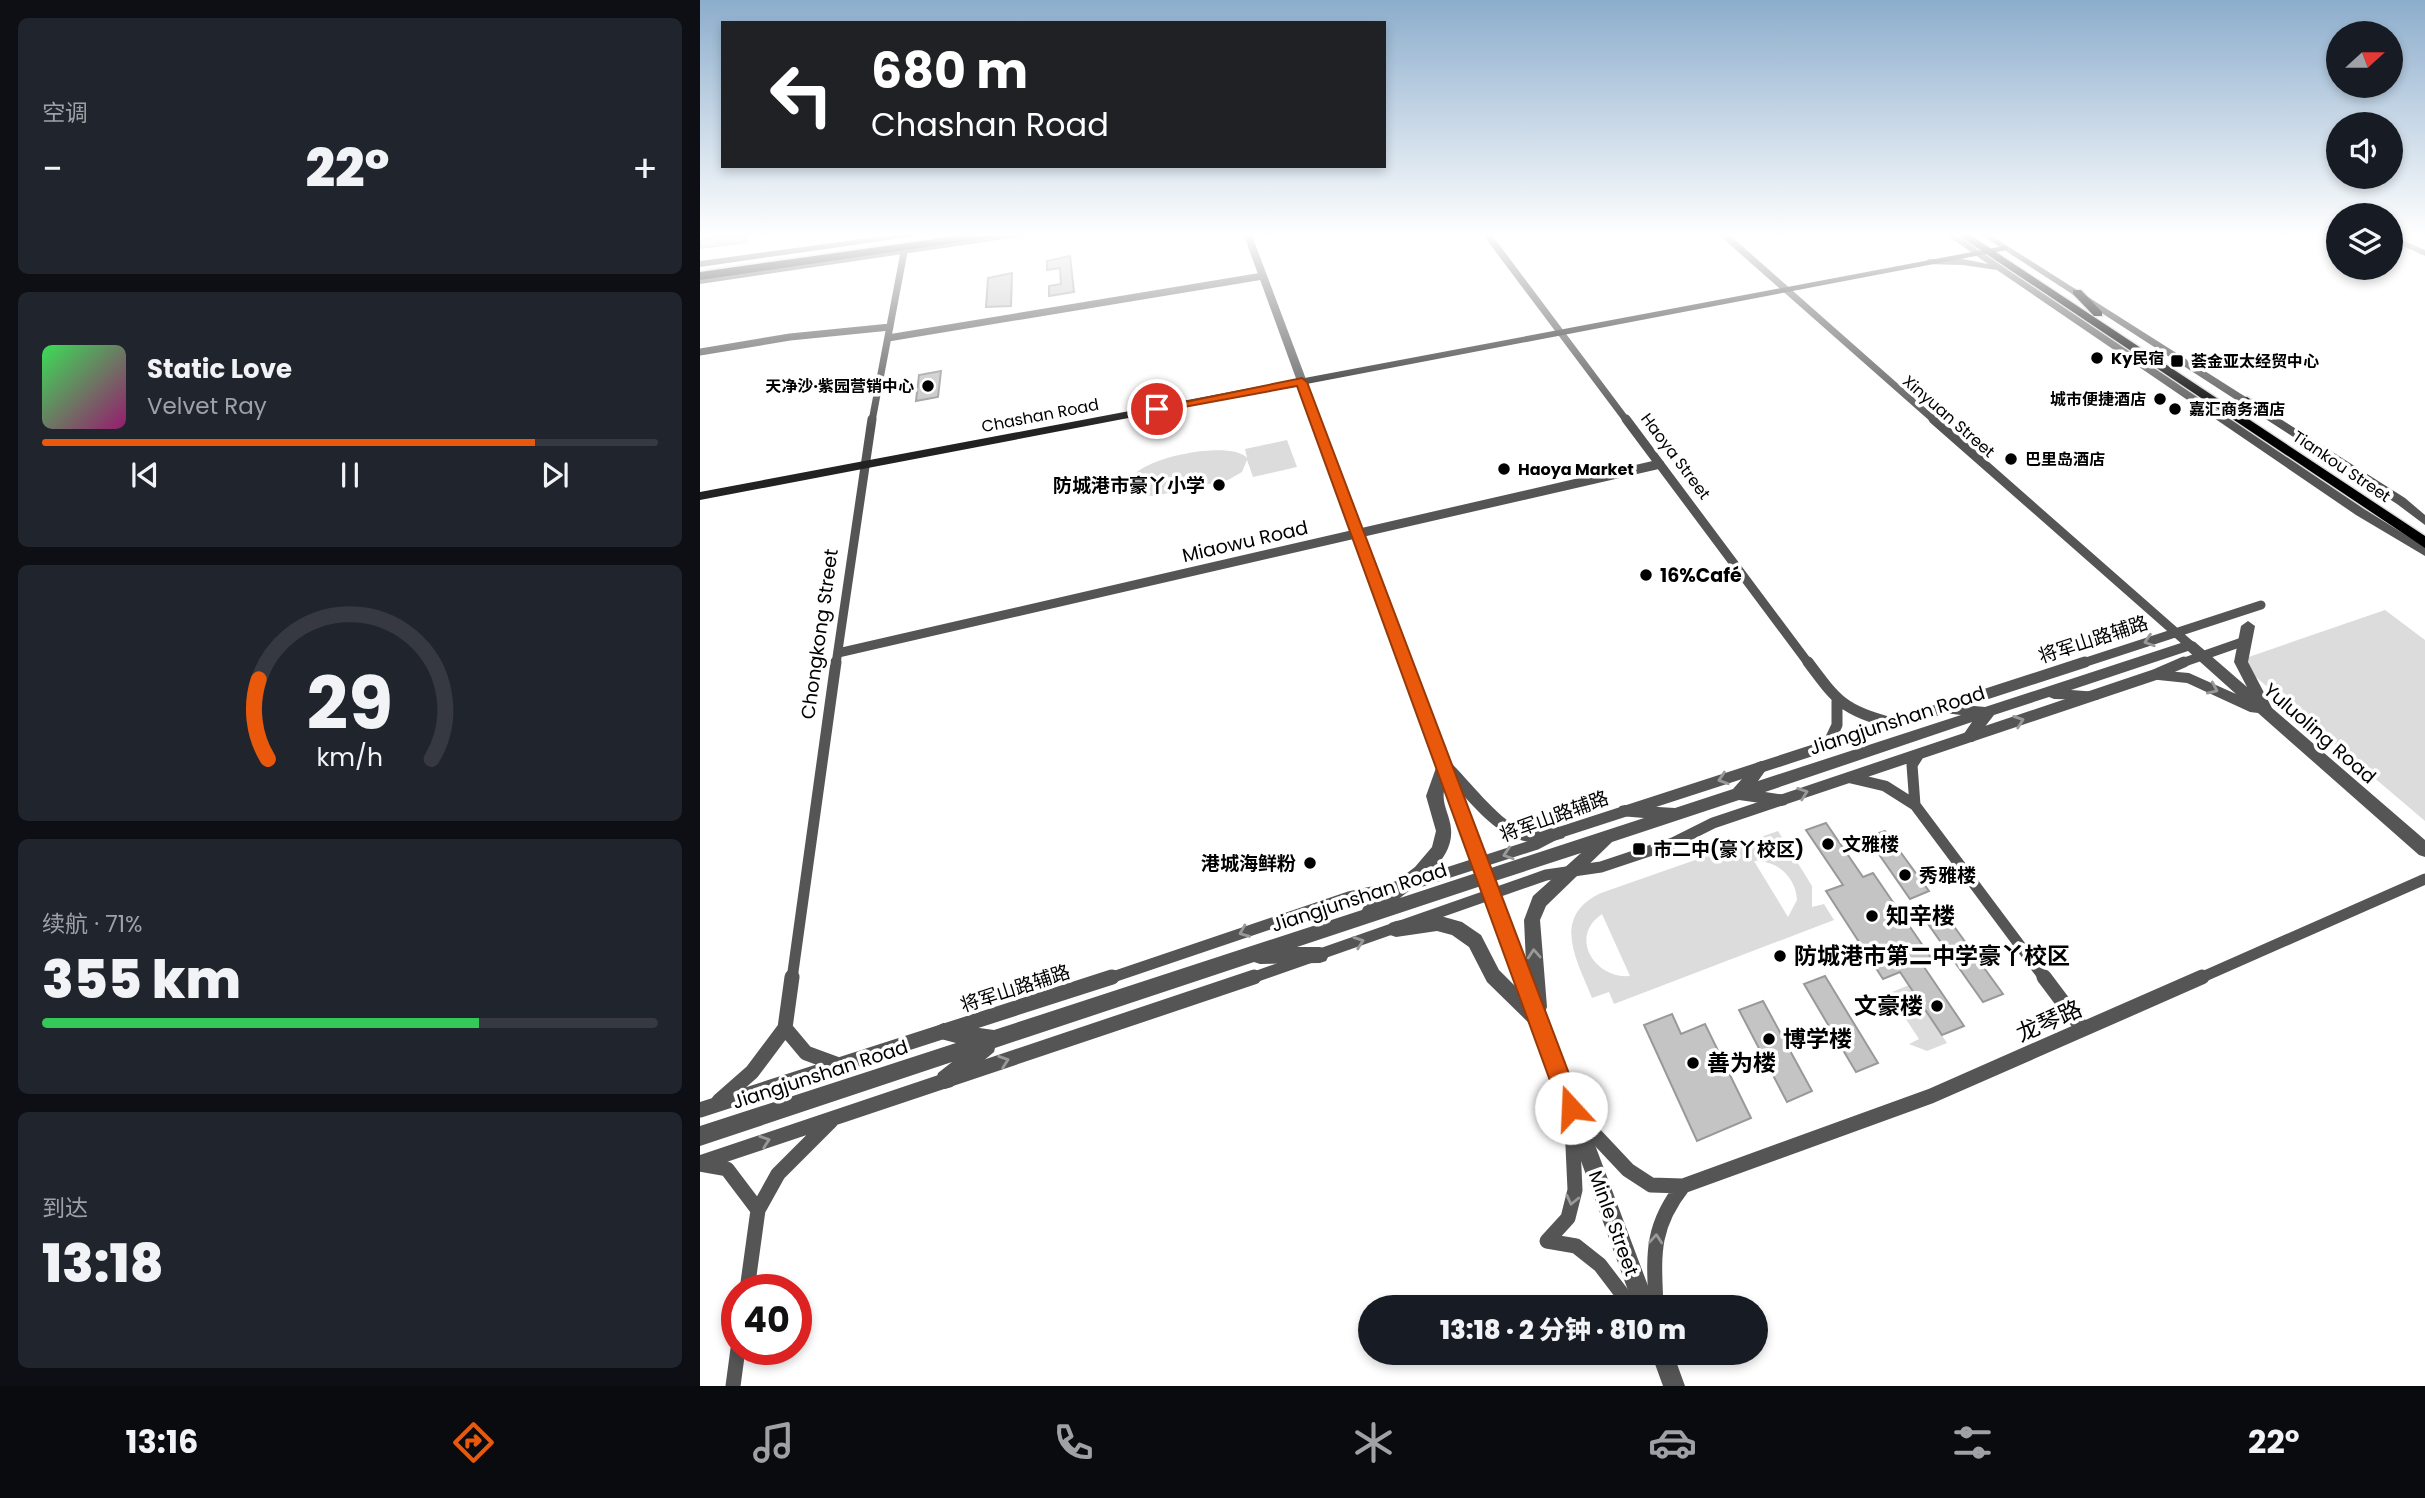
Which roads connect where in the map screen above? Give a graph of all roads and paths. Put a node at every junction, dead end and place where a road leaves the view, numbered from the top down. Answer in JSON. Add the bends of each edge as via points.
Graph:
{"nodes":[{"id":1,"x":896,"y":298,"type":"edge"},
{"id":2,"x":1121,"y":298,"type":"edge"},
{"id":3,"x":1271,"y":298,"type":"edge"},
{"id":4,"x":1536,"y":298,"type":"edge"},
{"id":5,"x":1740,"y":298,"type":"edge"},
{"id":6,"x":1795,"y":298,"type":"edge"},
{"id":7,"x":2044,"y":298,"type":"edge"},
{"id":8,"x":2058,"y":298,"type":"edge"},
{"id":9,"x":2071,"y":298,"type":"edge"},
{"id":10,"x":2082,"y":298,"type":"edge"},
{"id":11,"x":2085,"y":298,"type":"edge"},
{"id":12,"x":2098,"y":314,"type":"junction"},
{"id":13,"x":1562,"y":332,"type":"junction"},
{"id":14,"x":889,"y":333,"type":"junction"},
{"id":15,"x":700,"y":352,"type":"edge"},
{"id":16,"x":1302,"y":382,"type":"junction"},
{"id":17,"x":2241,"y":403,"type":"junction"},
{"id":18,"x":2280,"y":446,"type":"junction"},
{"id":19,"x":864,"y":464,"type":"junction"},
{"id":20,"x":1660,"y":464,"type":"junction"},
{"id":21,"x":2309,"y":477,"type":"junction"},
{"id":22,"x":700,"y":496,"type":"edge"},
{"id":23,"x":2425,"y":522,"type":"edge"},
{"id":24,"x":2425,"y":529,"type":"edge"},
{"id":25,"x":1358,"y":533,"type":"junction"},
{"id":26,"x":2425,"y":543,"type":"edge"},
{"id":27,"x":2425,"y":552,"type":"edge"},
{"id":28,"x":2261,"y":605,"type":"dead end"},
{"id":29,"x":2248,"y":626,"type":"dead end"},
{"id":30,"x":2176,"y":633,"type":"junction"},
{"id":31,"x":2242,"y":642,"type":"junction"},
{"id":32,"x":2196,"y":651,"type":"junction"},
{"id":33,"x":838,"y":653,"type":"junction"},
{"id":34,"x":2154,"y":676,"type":"junction"},
{"id":35,"x":2043,"y":694,"type":"junction"},
{"id":36,"x":2093,"y":696,"type":"junction"},
{"id":37,"x":1837,"y":701,"type":"junction"},
{"id":38,"x":1942,"y":708,"type":"junction"},
{"id":39,"x":1990,"y":711,"type":"junction"},
{"id":40,"x":2269,"y":714,"type":"junction"},
{"id":41,"x":1896,"y":723,"type":"junction"},
{"id":42,"x":1968,"y":738,"type":"junction"},
{"id":43,"x":1827,"y":746,"type":"junction"},
{"id":44,"x":1919,"y":754,"type":"junction"},
{"id":45,"x":1444,"y":765,"type":"junction"},
{"id":46,"x":1760,"y":767,"type":"junction"},
{"id":47,"x":1847,"y":778,"type":"junction"},
{"id":48,"x":1737,"y":794,"type":"junction"},
{"id":49,"x":1781,"y":800,"type":"junction"},
{"id":50,"x":1915,"y":805,"type":"junction"},
{"id":51,"x":1625,"y":811,"type":"junction"},
{"id":52,"x":1679,"y":814,"type":"junction"},
{"id":53,"x":1559,"y":832,"type":"junction"},
{"id":54,"x":1611,"y":836,"type":"junction"},
{"id":55,"x":2425,"y":850,"type":"edge"},
{"id":56,"x":1570,"y":872,"type":"junction"},
{"id":57,"x":1486,"y":878,"type":"junction"},
{"id":58,"x":2425,"y":879,"type":"edge"},
{"id":59,"x":1403,"y":886,"type":"junction"},
{"id":60,"x":1360,"y":919,"type":"junction"},
{"id":61,"x":1396,"y":929,"type":"junction"},
{"id":62,"x":1320,"y":955,"type":"junction"},
{"id":63,"x":1245,"y":957,"type":"junction"},
{"id":64,"x":1539,"y":1022,"type":"junction"},
{"id":65,"x":785,"y":1028,"type":"junction"},
{"id":66,"x":2083,"y":1029,"type":"junction"},
{"id":67,"x":943,"y":1032,"type":"junction"},
{"id":68,"x":995,"y":1039,"type":"junction"},
{"id":69,"x":841,"y":1065,"type":"junction"},
{"id":70,"x":945,"y":1080,"type":"junction"},
{"id":71,"x":705,"y":1109,"type":"edge"},
{"id":72,"x":1571,"y":1109,"type":"junction"},
{"id":73,"x":836,"y":1117,"type":"junction"},
{"id":74,"x":700,"y":1136,"type":"edge"},
{"id":75,"x":700,"y":1163,"type":"edge"},
{"id":76,"x":1683,"y":1186,"type":"junction"},
{"id":77,"x":758,"y":1210,"type":"junction"},
{"id":78,"x":749,"y":1274,"type":"edge"},
{"id":79,"x":1623,"y":1295,"type":"edge"},
{"id":80,"x":1641,"y":1295,"type":"edge"},
{"id":81,"x":1657,"y":1295,"type":"edge"},
{"id":82,"x":736,"y":1365,"type":"edge"},
{"id":83,"x":1666,"y":1365,"type":"edge"},
{"id":84,"x":733,"y":1386,"type":"edge"},
{"id":85,"x":1674,"y":1386,"type":"edge"}],
"edges":[{"from":1,"to":14,"type":"street","name":"Chongkong Street"},
{"from":2,"to":14,"type":"street"},
{"from":3,"to":16,"type":"street","name":"Minle Street"},
{"from":4,"to":13,"type":"street","name":"Haoya Street"},
{"from":5,"to":13,"type":"main road","name":"Chashan Road"},
{"from":6,"to":30,"type":"street","name":"Xinyuan Street"},
{"from":7,"to":21,"type":"street"},
{"from":8,"to":18,"type":"main road","name":"Tiankou Street"},
{"from":9,"to":12,"type":"main road","name":"Tiankou Street"},
{"from":10,"to":12,"type":"main road"},
{"from":11,"to":17,"type":"street"},
{"from":12,"to":17,"type":"main road","name":"Tiankou Street"},
{"from":13,"to":16,"type":"main road","name":"Chashan Road"},
{"from":13,"to":20,"type":"street","name":"Haoya Street"},
{"from":14,"to":15,"type":"street","via":[[790,337]]},
{"from":14,"to":19,"type":"street","name":"Chongkong Street"},
{"from":16,"to":19,"type":"main road","name":"Chashan Road"},
{"from":16,"to":25,"type":"street","name":"Minle Street"},
{"from":17,"to":23,"type":"street","via":[[2401,501]]},
{"from":17,"to":24,"type":"main road","name":"Tiankou Street"},
{"from":18,"to":21,"type":"main road"},
{"from":18,"to":26,"type":"main road","name":"Tiankou Street"},
{"from":19,"to":22,"type":"main road","name":"Chashan Road"},
{"from":19,"to":33,"type":"street","name":"Chongkong Street"},
{"from":20,"to":25,"type":"street","name":"Miaowu Road"},
{"from":20,"to":37,"type":"street","name":"Haoya Street"},
{"from":21,"to":27,"type":"street"},
{"from":25,"to":33,"type":"street","name":"Miaowu Road"},
{"from":25,"to":45,"type":"street","name":"Minle Street"},
{"from":28,"to":30,"type":"street","name":"将军山路辅路"},
{"from":29,"to":31,"type":"street"},
{"from":30,"to":32,"type":"street","name":"Xinyuan Street"},
{"from":30,"to":38,"type":"street","name":"将军山路辅路","one_way":true},
{"from":31,"to":32,"type":"street","name":"将军山路辅路"},
{"from":31,"to":40,"type":"street","via":[[2241,662]]},
{"from":32,"to":34,"type":"street","name":"将军山路辅路"},
{"from":32,"to":35,"type":"street","name":"Jiangjunshan Road"},
{"from":32,"to":40,"type":"street","name":"Yuluoling Road"},
{"from":33,"to":65,"type":"street","name":"Chongkong Street"},
{"from":34,"to":36,"type":"street","name":"将军山路辅路"},
{"from":34,"to":40,"type":"street","one_way":true,"via":[[2189,678]]},
{"from":35,"to":36,"type":"street"},
{"from":35,"to":39,"type":"street","name":"Jiangjunshan Road"},
{"from":42,"to":36,"type":"street","name":"将军山路辅路","one_way":true},
{"from":37,"to":41,"type":"street","name":"Haoya Street","via":[[1863,716]]},
{"from":37,"to":43,"type":"street","via":[[1839,722]]},
{"from":38,"to":39,"type":"street"},
{"from":38,"to":41,"type":"street","name":"将军山路辅路"},
{"from":39,"to":42,"type":"street"},
{"from":39,"to":48,"type":"street","name":"Jiangjunshan Road"},
{"from":40,"to":55,"type":"street","name":"Yuluoling Road"},
{"from":41,"to":43,"type":"street","name":"将军山路辅路"},
{"from":42,"to":44,"type":"street","name":"将军山路辅路"},
{"from":43,"to":46,"type":"street","name":"将军山路辅路"},
{"from":44,"to":47,"type":"street","name":"将军山路辅路"},
{"from":44,"to":50,"type":"street","via":[[1912,765]]},
{"from":45,"to":53,"type":"street","via":[[1498,823],[1515,832]]},
{"from":45,"to":57,"type":"street","name":"Minle Street"},
{"from":45,"to":59,"type":"street","via":[[1434,796],[1444,831],[1439,850]]},
{"from":46,"to":48,"type":"street"},
{"from":46,"to":51,"type":"street","name":"将军山路辅路","one_way":true},
{"from":49,"to":47,"type":"street","name":"将军山路辅路","one_way":true},
{"from":47,"to":50,"type":"street","via":[[1885,786]]},
{"from":48,"to":49,"type":"street"},
{"from":48,"to":52,"type":"street","name":"Jiangjunshan Road"},
{"from":49,"to":56,"type":"street","name":"将军山路辅路","via":[[1601,867]]},
{"from":50,"to":66,"type":"street"},
{"from":51,"to":52,"type":"street"},
{"from":51,"to":53,"type":"street","name":"将军山路辅路"},
{"from":52,"to":54,"type":"street","name":"Jiangjunshan Road"},
{"from":53,"to":57,"type":"street","name":"将军山路辅路","one_way":true},
{"from":54,"to":56,"type":"street"},
{"from":54,"to":57,"type":"street","name":"Jiangjunshan Road"},
{"from":56,"to":57,"type":"street","name":"将军山路辅路"},
{"from":64,"to":56,"type":"street","one_way":true,"via":[[1532,920],[1539,901]]},
{"from":57,"to":59,"type":"street","name":"将军山路辅路"},
{"from":57,"to":60,"type":"street","name":"Jiangjunshan Road"},
{"from":57,"to":61,"type":"street","name":"将军山路辅路","via":[[1430,914]]},
{"from":57,"to":64,"type":"street","name":"Minle Street"},
{"from":58,"to":66,"type":"street","name":"龙琴路"},
{"from":59,"to":60,"type":"street"},
{"from":59,"to":67,"type":"street","name":"将军山路辅路","one_way":true,"via":[[1349,897]]},
{"from":60,"to":63,"type":"street","name":"Jiangjunshan Road"},
{"from":62,"to":61,"type":"street","name":"将军山路辅路","one_way":true},
{"from":61,"to":64,"type":"street","via":[[1437,923],[1456,928],[1475,941],[1493,976]]},
{"from":62,"to":63,"type":"street"},
{"from":70,"to":62,"type":"street","name":"将军山路辅路","one_way":true},
{"from":63,"to":68,"type":"street","name":"Jiangjunshan Road"},
{"from":64,"to":72,"type":"street","name":"Minle Street"},
{"from":65,"to":69,"type":"street","via":[[799,1050],[818,1062]]},
{"from":65,"to":71,"type":"street","name":"Chongkong Street","via":[[745,1080]]},
{"from":66,"to":76,"type":"street","name":"龙琴路","via":[[1931,1096]]},
{"from":67,"to":68,"type":"street"},
{"from":67,"to":69,"type":"street","name":"将军山路辅路"},
{"from":68,"to":70,"type":"street"},
{"from":68,"to":74,"type":"street","name":"Jiangjunshan Road"},
{"from":69,"to":71,"type":"street","name":"将军山路辅路"},
{"from":70,"to":73,"type":"street","name":"将军山路辅路"},
{"from":72,"to":76,"type":"street","via":[[1628,1171],[1651,1185]]},
{"from":72,"to":79,"type":"street","one_way":true,"via":[[1575,1190],[1568,1218],[1547,1241],[1576,1246],[1600,1265]]},
{"from":72,"to":80,"type":"street","name":"Minle Street"},
{"from":75,"to":73,"type":"street","name":"将军山路辅路","one_way":true},
{"from":73,"to":77,"type":"street","via":[[778,1174]]},
{"from":75,"to":77,"type":"street","via":[[727,1169]]},
{"from":81,"to":76,"type":"street","one_way":true,"via":[[1655,1233],[1663,1209]]},
{"from":77,"to":78,"type":"street"},
{"from":82,"to":84,"type":"street"},
{"from":83,"to":85,"type":"street"}]}
